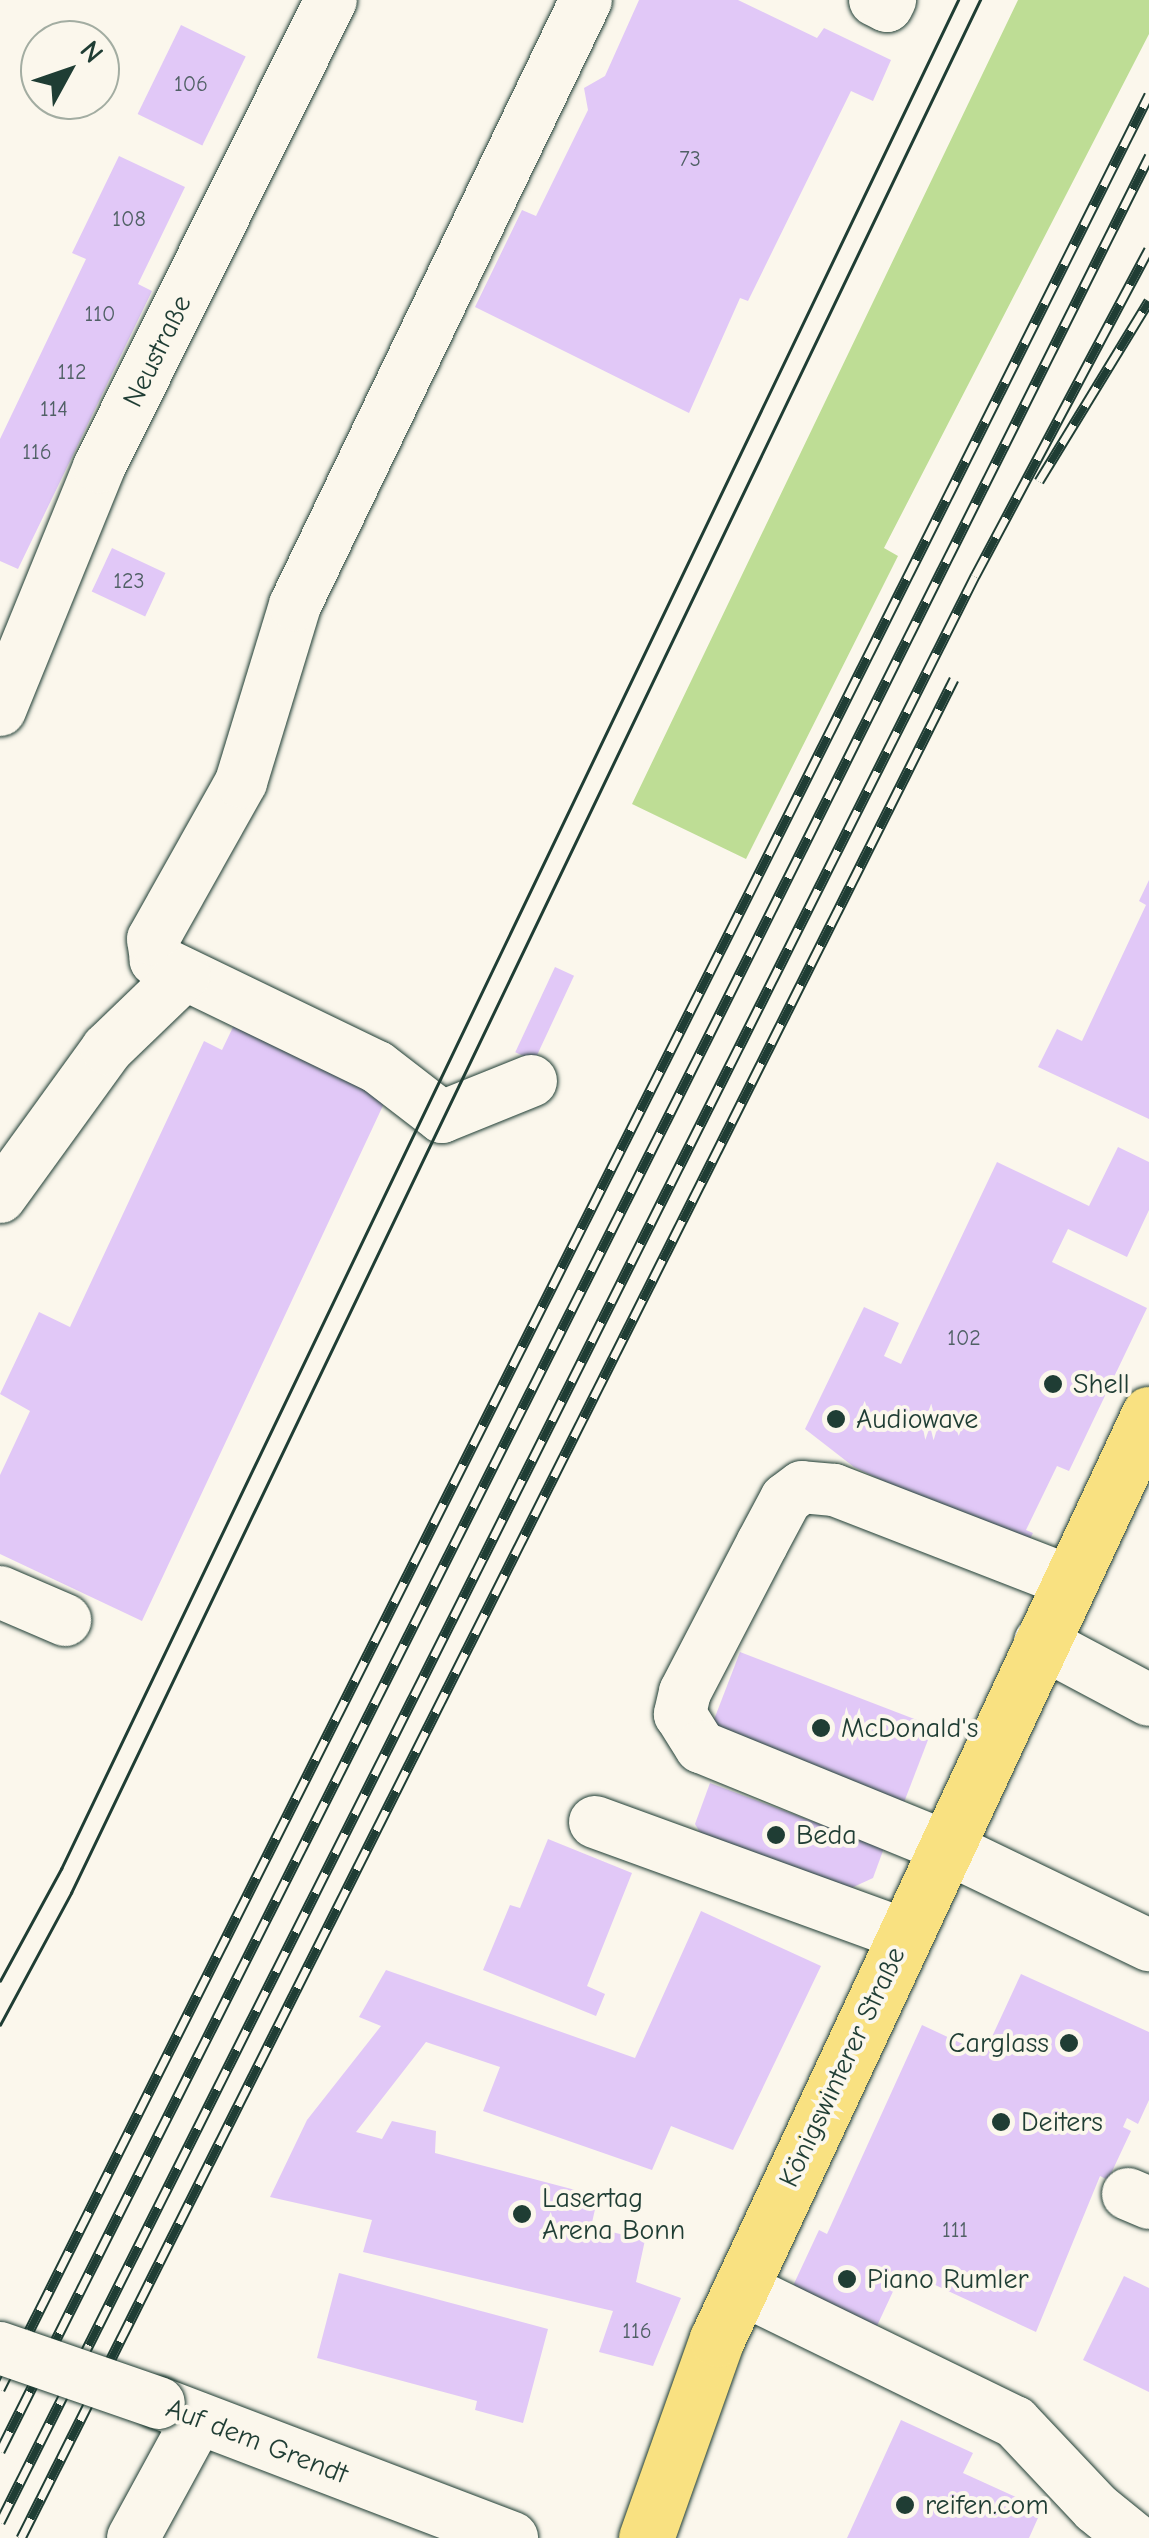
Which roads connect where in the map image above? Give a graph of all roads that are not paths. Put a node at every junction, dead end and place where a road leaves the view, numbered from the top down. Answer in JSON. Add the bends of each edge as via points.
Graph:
{"nodes":[{"id":1,"x":332,"y":0,"type":"edge"},
{"id":2,"x":586,"y":0,"type":"edge"},
{"id":3,"x":875,"y":0,"type":"edge"},
{"id":4,"x":890,"y":0,"type":"edge"},
{"id":5,"x":4,"y":689,"type":"edge"},
{"id":6,"x":184,"y":976,"type":"junction"},
{"id":7,"x":531,"y":1081,"type":"dead end"},
{"id":8,"x":0,"y":1197,"type":"edge"},
{"id":9,"x":1149,"y":1414,"type":"edge"},
{"id":10,"x":1070,"y":1581,"type":"junction"},
{"id":11,"x":0,"y":1592,"type":"edge"},
{"id":12,"x":65,"y":1620,"type":"dead end"},
{"id":13,"x":1040,"y":1642,"type":"junction"},
{"id":14,"x":1149,"y":1700,"type":"edge"},
{"id":15,"x":595,"y":1822,"type":"dead end"},
{"id":16,"x":943,"y":1846,"type":"junction"},
{"id":17,"x":903,"y":1934,"type":"junction"},
{"id":18,"x":1149,"y":1945,"type":"edge"},
{"id":19,"x":740,"y":2288,"type":"junction"},
{"id":20,"x":0,"y":2348,"type":"edge"},
{"id":21,"x":178,"y":2411,"type":"junction"},
{"id":22,"x":133,"y":2538,"type":"edge"},
{"id":23,"x":512,"y":2538,"type":"edge"},
{"id":24,"x":646,"y":2538,"type":"edge"},
{"id":25,"x":1134,"y":2538,"type":"edge"}],
"edges":[{"from":1,"to":5,"type":"street","name":"Neustraße","via":[[99,467]]},
{"from":2,"to":6,"type":"street","via":[[295,605],[270,728],[153,939],[156,960]]},
{"from":3,"to":4,"type":"street","via":[[887,6]]},
{"from":6,"to":7,"type":"street","via":[[366,1061],[442,1117]]},
{"from":6,"to":8,"type":"street","via":[[107,1049]]},
{"from":9,"to":10,"type":"main road","name":"Königswinterer Straße"},
{"from":10,"to":13,"type":"main road","name":"Königswinterer Straße"},
{"from":10,"to":16,"type":"street","via":[[834,1490],[802,1487],[786,1499],[685,1692],[680,1714],[701,1747]]},
{"from":11,"to":12,"type":"street"},
{"from":13,"to":14,"type":"street"},
{"from":13,"to":16,"type":"main road","name":"Königswinterer Straße"},
{"from":15,"to":17,"type":"street"},
{"from":16,"to":17,"type":"main road","name":"Königswinterer Straße"},
{"from":16,"to":18,"type":"street"},
{"from":17,"to":19,"type":"main road","name":"Königswinterer Straße"},
{"from":19,"to":24,"type":"main road","name":"Königswinterer Straße"},
{"from":19,"to":25,"type":"street","via":[[1015,2422],[1096,2508]]},
{"from":20,"to":21,"type":"street","name":"Auf dem Grendt","bridge":true},
{"from":21,"to":22,"type":"street"},
{"from":21,"to":23,"type":"street","name":"Auf dem Grendt"}]}
